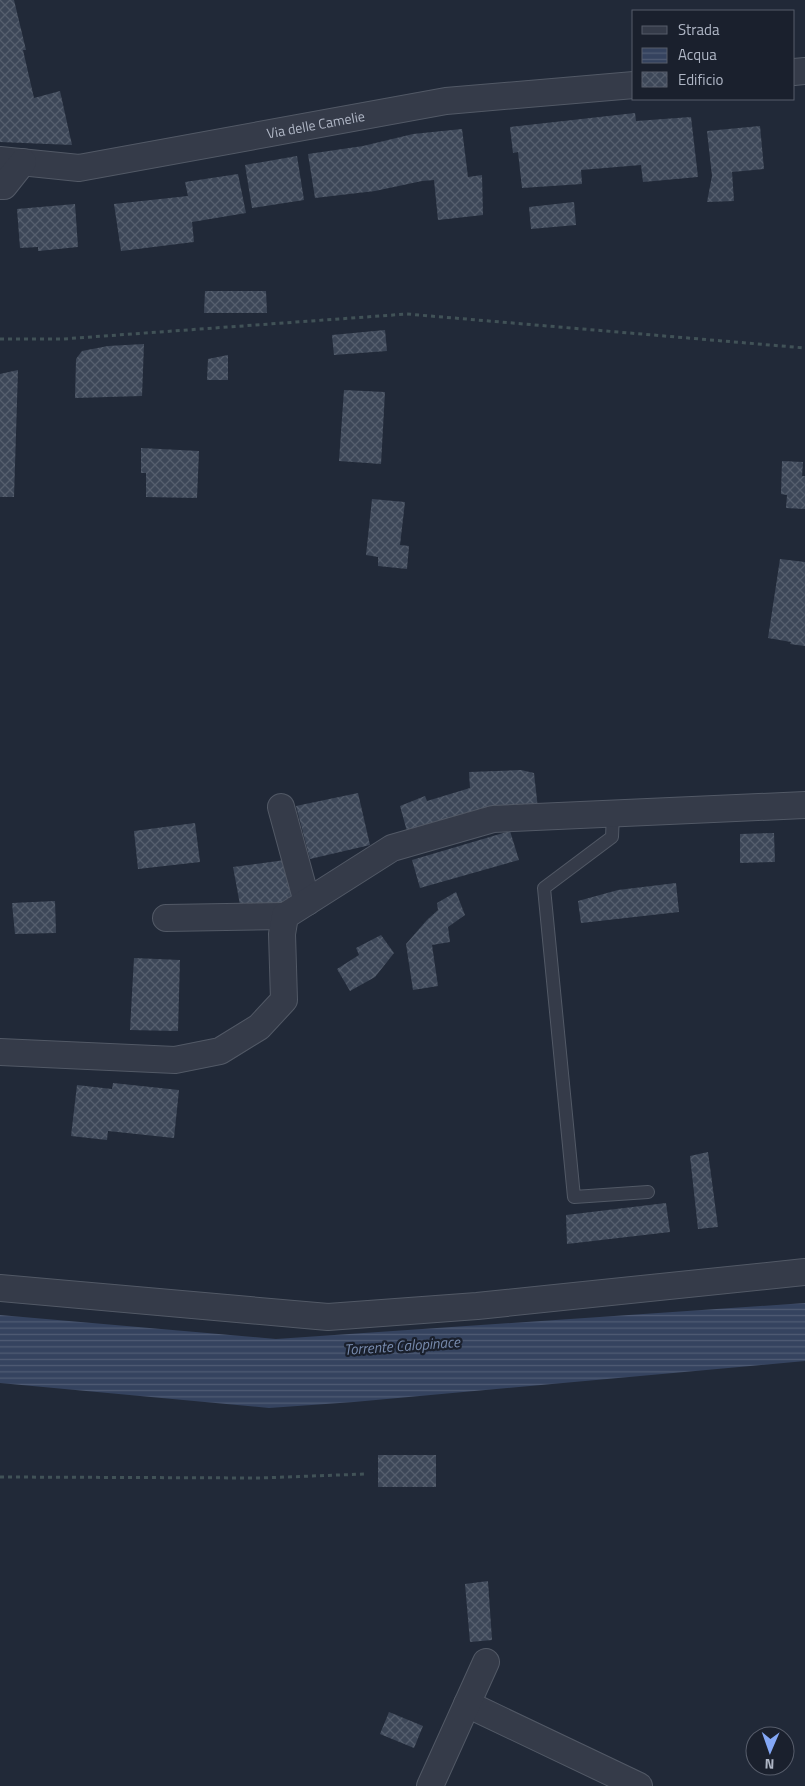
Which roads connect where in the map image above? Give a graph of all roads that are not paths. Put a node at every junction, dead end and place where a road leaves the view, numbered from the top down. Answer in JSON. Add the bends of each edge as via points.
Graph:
{"nodes":[{"id":1,"x":632,"y":85,"type":"edge"},
{"id":2,"x":12,"y":161,"type":"edge"},
{"id":3,"x":0,"y":186,"type":"edge"},
{"id":4,"x":805,"y":805,"type":"edge"},
{"id":5,"x":281,"y":807,"type":"dead end"},
{"id":6,"x":613,"y":814,"type":"junction"},
{"id":7,"x":307,"y":902,"type":"junction"},
{"id":8,"x":285,"y":916,"type":"junction"},
{"id":9,"x":166,"y":918,"type":"dead end"},
{"id":10,"x":0,"y":1052,"type":"edge"},
{"id":11,"x":648,"y":1192,"type":"dead end"},
{"id":12,"x":805,"y":1272,"type":"edge"},
{"id":13,"x":0,"y":1288,"type":"edge"},
{"id":14,"x":486,"y":1662,"type":"dead end"},
{"id":15,"x":467,"y":1704,"type":"junction"},
{"id":16,"x":430,"y":1786,"type":"edge"},
{"id":17,"x":639,"y":1786,"type":"edge"}],
"edges":[{"from":1,"to":2,"type":"street","name":"Via delle Camelie","via":[[446,101],[80,168]]},
{"from":2,"to":3,"type":"street","via":[[4,186]]},
{"from":4,"to":6,"type":"street"},
{"from":5,"to":7,"type":"street"},
{"from":6,"to":7,"type":"street","via":[[493,819],[392,848]]},
{"from":6,"to":11,"type":"lane","via":[[612,837],[544,888],[574,1197]]},
{"from":7,"to":8,"type":"street"},
{"from":8,"to":9,"type":"street"},
{"from":8,"to":10,"type":"street","via":[[282,934],[284,1000],[259,1027],[220,1051],[176,1060]]},
{"from":12,"to":13,"type":"street","via":[[477,1306],[328,1317]]},
{"from":14,"to":15,"type":"street"},
{"from":15,"to":16,"type":"street"},
{"from":15,"to":17,"type":"street"}]}
